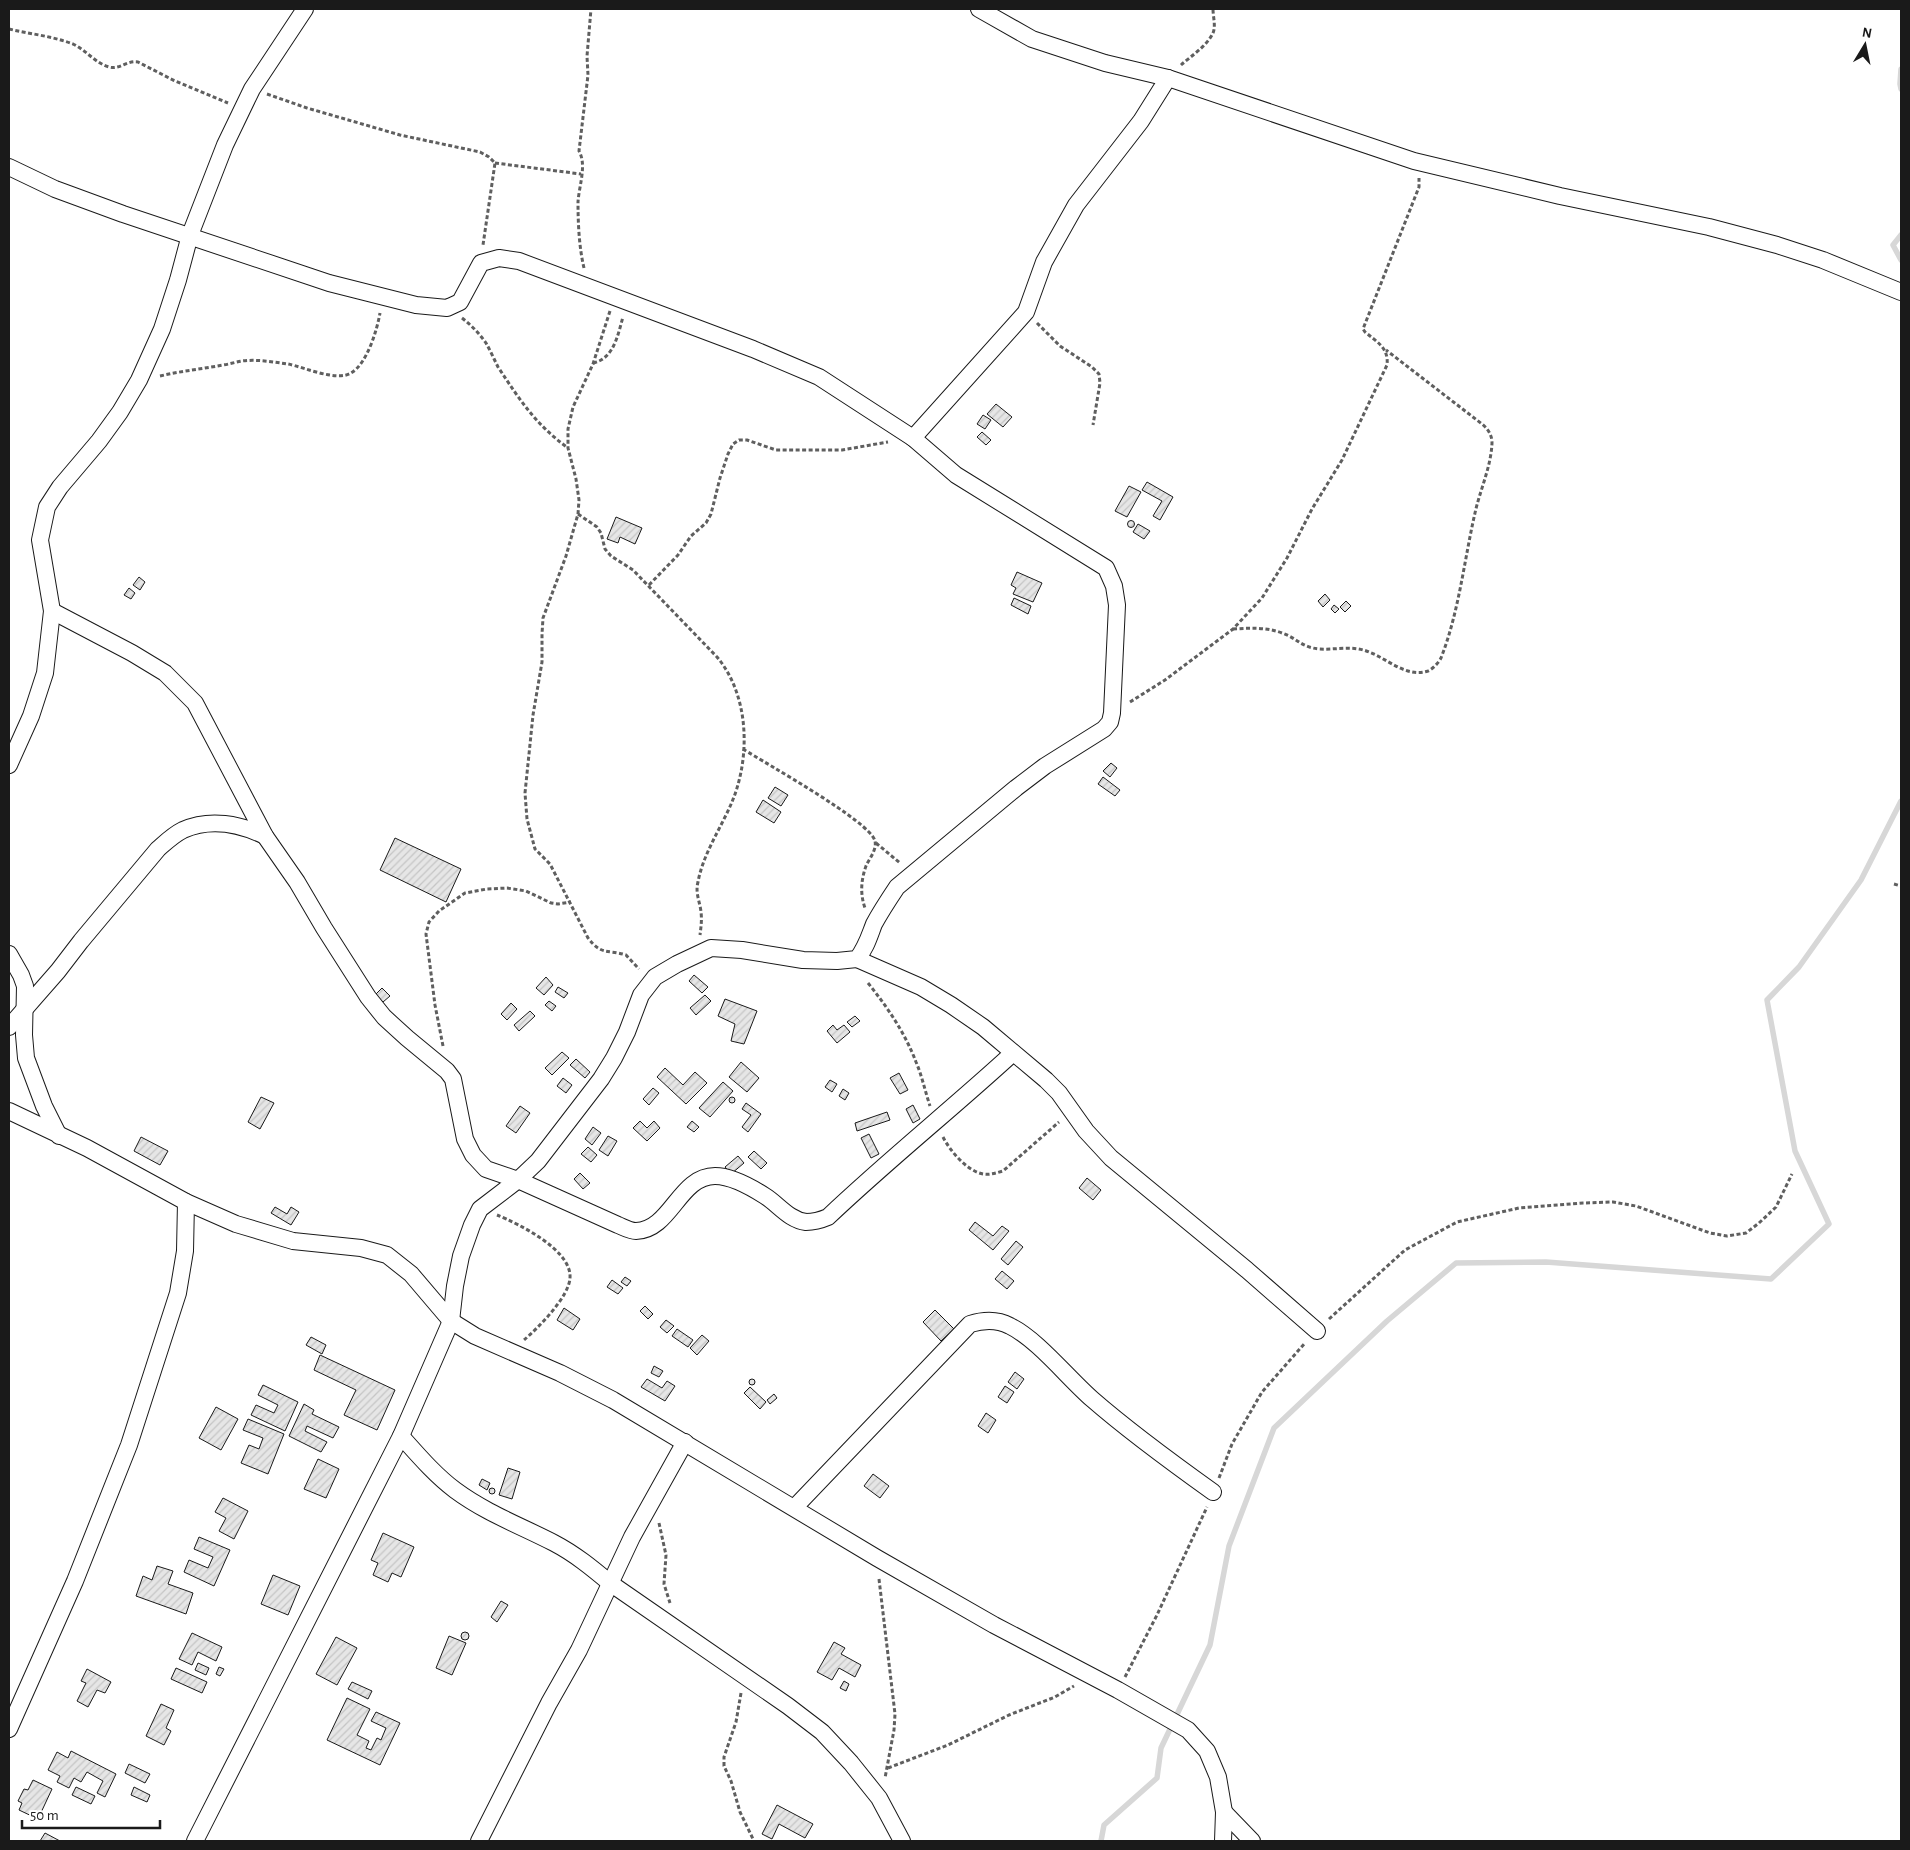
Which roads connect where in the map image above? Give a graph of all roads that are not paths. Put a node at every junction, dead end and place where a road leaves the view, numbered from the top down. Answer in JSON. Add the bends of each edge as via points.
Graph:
{"nodes":[{"id":1,"x":305,"y":9,"type":"edge"},
{"id":2,"x":979,"y":9,"type":"edge"},
{"id":3,"x":1168,"y":78,"type":"junction"},
{"id":4,"x":9,"y":167,"type":"edge"},
{"id":5,"x":190,"y":235,"type":"junction"},
{"id":6,"x":1901,"y":292,"type":"edge"},
{"id":7,"x":913,"y":438,"type":"junction"},
{"id":8,"x":52,"y":610,"type":"junction"},
{"id":9,"x":9,"y":765,"type":"edge"},
{"id":10,"x":265,"y":836,"type":"junction"},
{"id":11,"x":9,"y":954,"type":"edge"},
{"id":12,"x":857,"y":959,"type":"junction"},
{"id":13,"x":24,"y":1008,"type":"junction"},
{"id":14,"x":9,"y":1027,"type":"edge"},
{"id":15,"x":1013,"y":1053,"type":"junction"},
{"id":16,"x":9,"y":1110,"type":"edge"},
{"id":17,"x":59,"y":1136,"type":"junction"},
{"id":18,"x":518,"y":1180,"type":"junction"},
{"id":19,"x":186,"y":1202,"type":"junction"},
{"id":20,"x":451,"y":1321,"type":"junction"},
{"id":21,"x":1317,"y":1331,"type":"road end"},
{"id":22,"x":401,"y":1436,"type":"junction"},
{"id":23,"x":685,"y":1442,"type":"junction"},
{"id":24,"x":1213,"y":1492,"type":"road end"},
{"id":25,"x":795,"y":1508,"type":"junction"},
{"id":26,"x":610,"y":1583,"type":"junction"},
{"id":27,"x":9,"y":1729,"type":"edge"},
{"id":28,"x":1224,"y":1812,"type":"junction"},
{"id":29,"x":195,"y":1841,"type":"edge"},
{"id":30,"x":479,"y":1841,"type":"edge"},
{"id":31,"x":902,"y":1841,"type":"edge"},
{"id":32,"x":1223,"y":1841,"type":"edge"},
{"id":33,"x":1252,"y":1841,"type":"edge"}],
"edges":[{"from":1,"to":5,"type":"street","via":[[252,89],[225,145]]},
{"from":2,"to":3,"type":"street","via":[[1032,39],[1104,63]]},
{"from":3,"to":6,"type":"street","via":[[1414,161],[1777,245]]},
{"from":3,"to":7,"type":"street","via":[[1141,121],[1076,205],[1044,262],[1026,312]]},
{"from":4,"to":5,"type":"street","via":[[55,189]]},
{"from":5,"to":7,"type":"street","via":[[329,283],[416,305],[447,308],[460,302],[481,263],[499,258],[519,261],[819,377]]},
{"from":5,"to":8,"type":"street","via":[[162,329],[139,380],[115,419],[47,507],[40,540]]},
{"from":7,"to":12,"type":"street","via":[[956,475],[1106,568],[1114,586],[1117,605],[1112,713],[1104,729],[1023,782],[914,873],[892,895],[874,925],[866,948]]},
{"from":8,"to":9,"type":"street","via":[[45,673]]},
{"from":8,"to":10,"type":"street","via":[[165,673],[196,702]]},
{"from":10,"to":13,"type":"street","via":[[247,827],[227,823],[198,826],[173,836],[158,849]]},
{"from":10,"to":18,"type":"street","via":[[368,997],[384,1017],[447,1071],[452,1080],[465,1139],[473,1155],[486,1169]]},
{"from":11,"to":13,"type":"street","via":[[25,986]]},
{"from":12,"to":15,"type":"street","via":[[921,987],[951,1005]]},
{"from":12,"to":18,"type":"street","via":[[803,960],[722,947],[696,954],[655,977],[641,995],[628,1032],[601,1079],[538,1161]]},
{"from":13,"to":14,"type":"street"},
{"from":13,"to":17,"type":"street","via":[[26,1058]]},
{"from":15,"to":18,"type":"street","via":[[828,1217],[817,1221],[805,1222],[792,1217],[765,1196],[736,1180],[715,1176],[699,1180],[649,1229],[634,1231]]},
{"from":15,"to":21,"type":"street","via":[[1046,1080],[1111,1158]]},
{"from":16,"to":17,"type":"street"},
{"from":17,"to":19,"type":"street"},
{"from":18,"to":20,"type":"street","via":[[480,1209],[472,1225],[454,1286]]},
{"from":19,"to":20,"type":"street","via":[[236,1224],[292,1241],[361,1248],[387,1255],[411,1274]]},
{"from":19,"to":27,"type":"street","via":[[185,1251],[178,1293],[128,1445],[75,1580]]},
{"from":20,"to":22,"type":"street"},
{"from":20,"to":23,"type":"street","via":[[476,1336],[613,1400]]},
{"from":22,"to":26,"type":"street","via":[[456,1490],[488,1511],[583,1560]]},
{"from":22,"to":29,"type":"street"},
{"from":23,"to":25,"type":"street"},
{"from":23,"to":26,"type":"street","via":[[652,1498]]},
{"from":24,"to":25,"type":"street","via":[[1141,1441],[1034,1344],[1010,1326],[986,1319],[970,1324]]},
{"from":25,"to":28,"type":"street","via":[[994,1625],[1188,1730],[1207,1751],[1218,1777]]},
{"from":26,"to":30,"type":"street","via":[[579,1650]]},
{"from":26,"to":31,"type":"street","via":[[822,1732],[879,1798]]},
{"from":28,"to":32,"type":"street"},
{"from":28,"to":33,"type":"street"}]}
